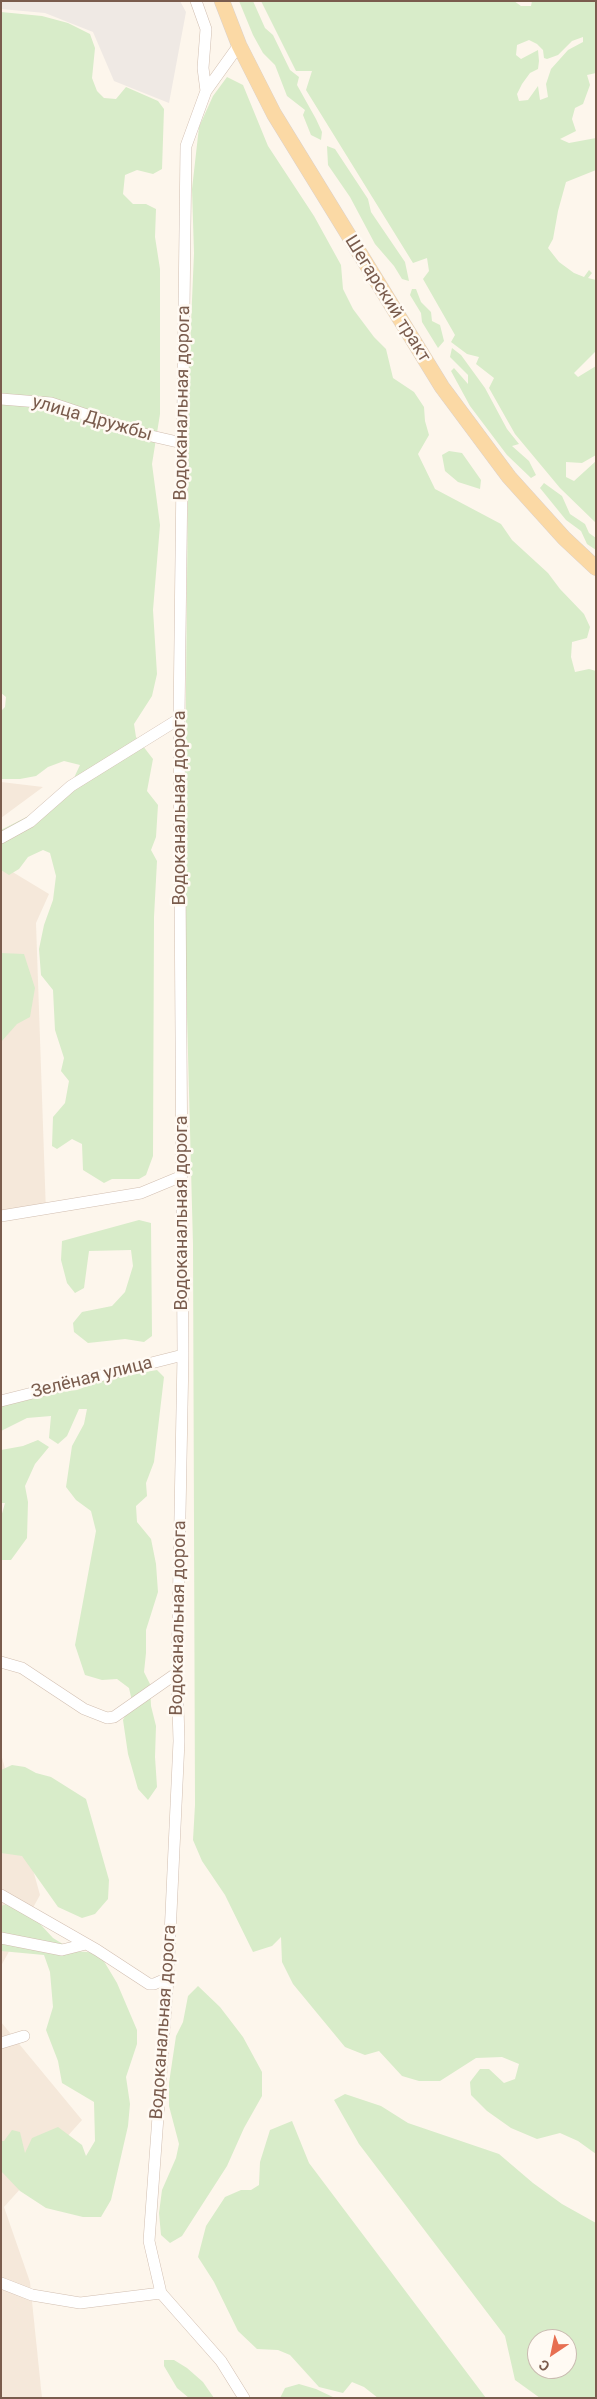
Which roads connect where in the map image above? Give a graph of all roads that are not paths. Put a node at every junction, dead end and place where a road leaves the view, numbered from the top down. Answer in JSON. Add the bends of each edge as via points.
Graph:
{"nodes":[{"id":1,"x":196,"y":1,"type":"edge"},
{"id":2,"x":222,"y":1,"type":"edge"},
{"id":3,"x":239,"y":44,"type":"junction"},
{"id":4,"x":206,"y":92,"type":"junction"},
{"id":5,"x":1,"y":399,"type":"edge"},
{"id":6,"x":182,"y":443,"type":"junction"},
{"id":7,"x":596,"y":568,"type":"edge"},
{"id":8,"x":179,"y":720,"type":"junction"},
{"id":9,"x":1,"y":838,"type":"edge"},
{"id":10,"x":182,"y":1176,"type":"junction"},
{"id":11,"x":1,"y":1216,"type":"edge"},
{"id":12,"x":183,"y":1356,"type":"junction"},
{"id":13,"x":1,"y":1402,"type":"edge"},
{"id":14,"x":1,"y":1662,"type":"edge"},
{"id":15,"x":177,"y":1673,"type":"junction"},
{"id":16,"x":1,"y":1895,"type":"edge"},
{"id":17,"x":1,"y":1938,"type":"edge"},
{"id":18,"x":86,"y":1944,"type":"junction"},
{"id":19,"x":168,"y":1978,"type":"junction"},
{"id":20,"x":24,"y":2036,"type":"dead end"},
{"id":21,"x":1,"y":2043,"type":"edge"},
{"id":22,"x":1,"y":2283,"type":"edge"},
{"id":23,"x":161,"y":2293,"type":"junction"},
{"id":24,"x":244,"y":2398,"type":"edge"}],
"edges":[{"from":1,"to":4,"type":"street","name":"Водоканальная дорога","via":[[206,29],[203,68]]},
{"from":2,"to":3,"type":"main road","name":"Шегарский тракт"},
{"from":3,"to":4,"type":"street"},
{"from":3,"to":7,"type":"main road","name":"Шегарский тракт","via":[[288,139],[453,404],[528,500]]},
{"from":4,"to":6,"type":"street","name":"Водоканальная дорога","via":[[186,146]]},
{"from":5,"to":6,"type":"street","name":"улица Дружбы","via":[[51,403]]},
{"from":6,"to":8,"type":"street","name":"Водоканальная дорога"},
{"from":8,"to":9,"type":"street","via":[[71,786],[30,822]]},
{"from":8,"to":10,"type":"street","name":"Водоканальная дорога"},
{"from":10,"to":11,"type":"street","via":[[141,1193]]},
{"from":10,"to":12,"type":"street","name":"Водоканальная дорога"},
{"from":12,"to":13,"type":"street","name":"Зелёная улица"},
{"from":12,"to":15,"type":"street","name":"Водоканальная дорога"},
{"from":14,"to":15,"type":"street","via":[[22,1668],[84,1709],[107,1718],[114,1717]]},
{"from":15,"to":19,"type":"street","name":"Водоканальная дорога","via":[[179,1741]]},
{"from":16,"to":18,"type":"street"},
{"from":17,"to":18,"type":"street","via":[[62,1950]]},
{"from":18,"to":19,"type":"street","via":[[149,1984]]},
{"from":19,"to":23,"type":"street","name":"Водоканальная дорога","via":[[149,2242]]},
{"from":20,"to":21,"type":"street"},
{"from":22,"to":23,"type":"street","via":[[32,2295],[80,2303]]},
{"from":23,"to":24,"type":"street","name":"Водоканальная дорога","via":[[221,2361]]}]}
